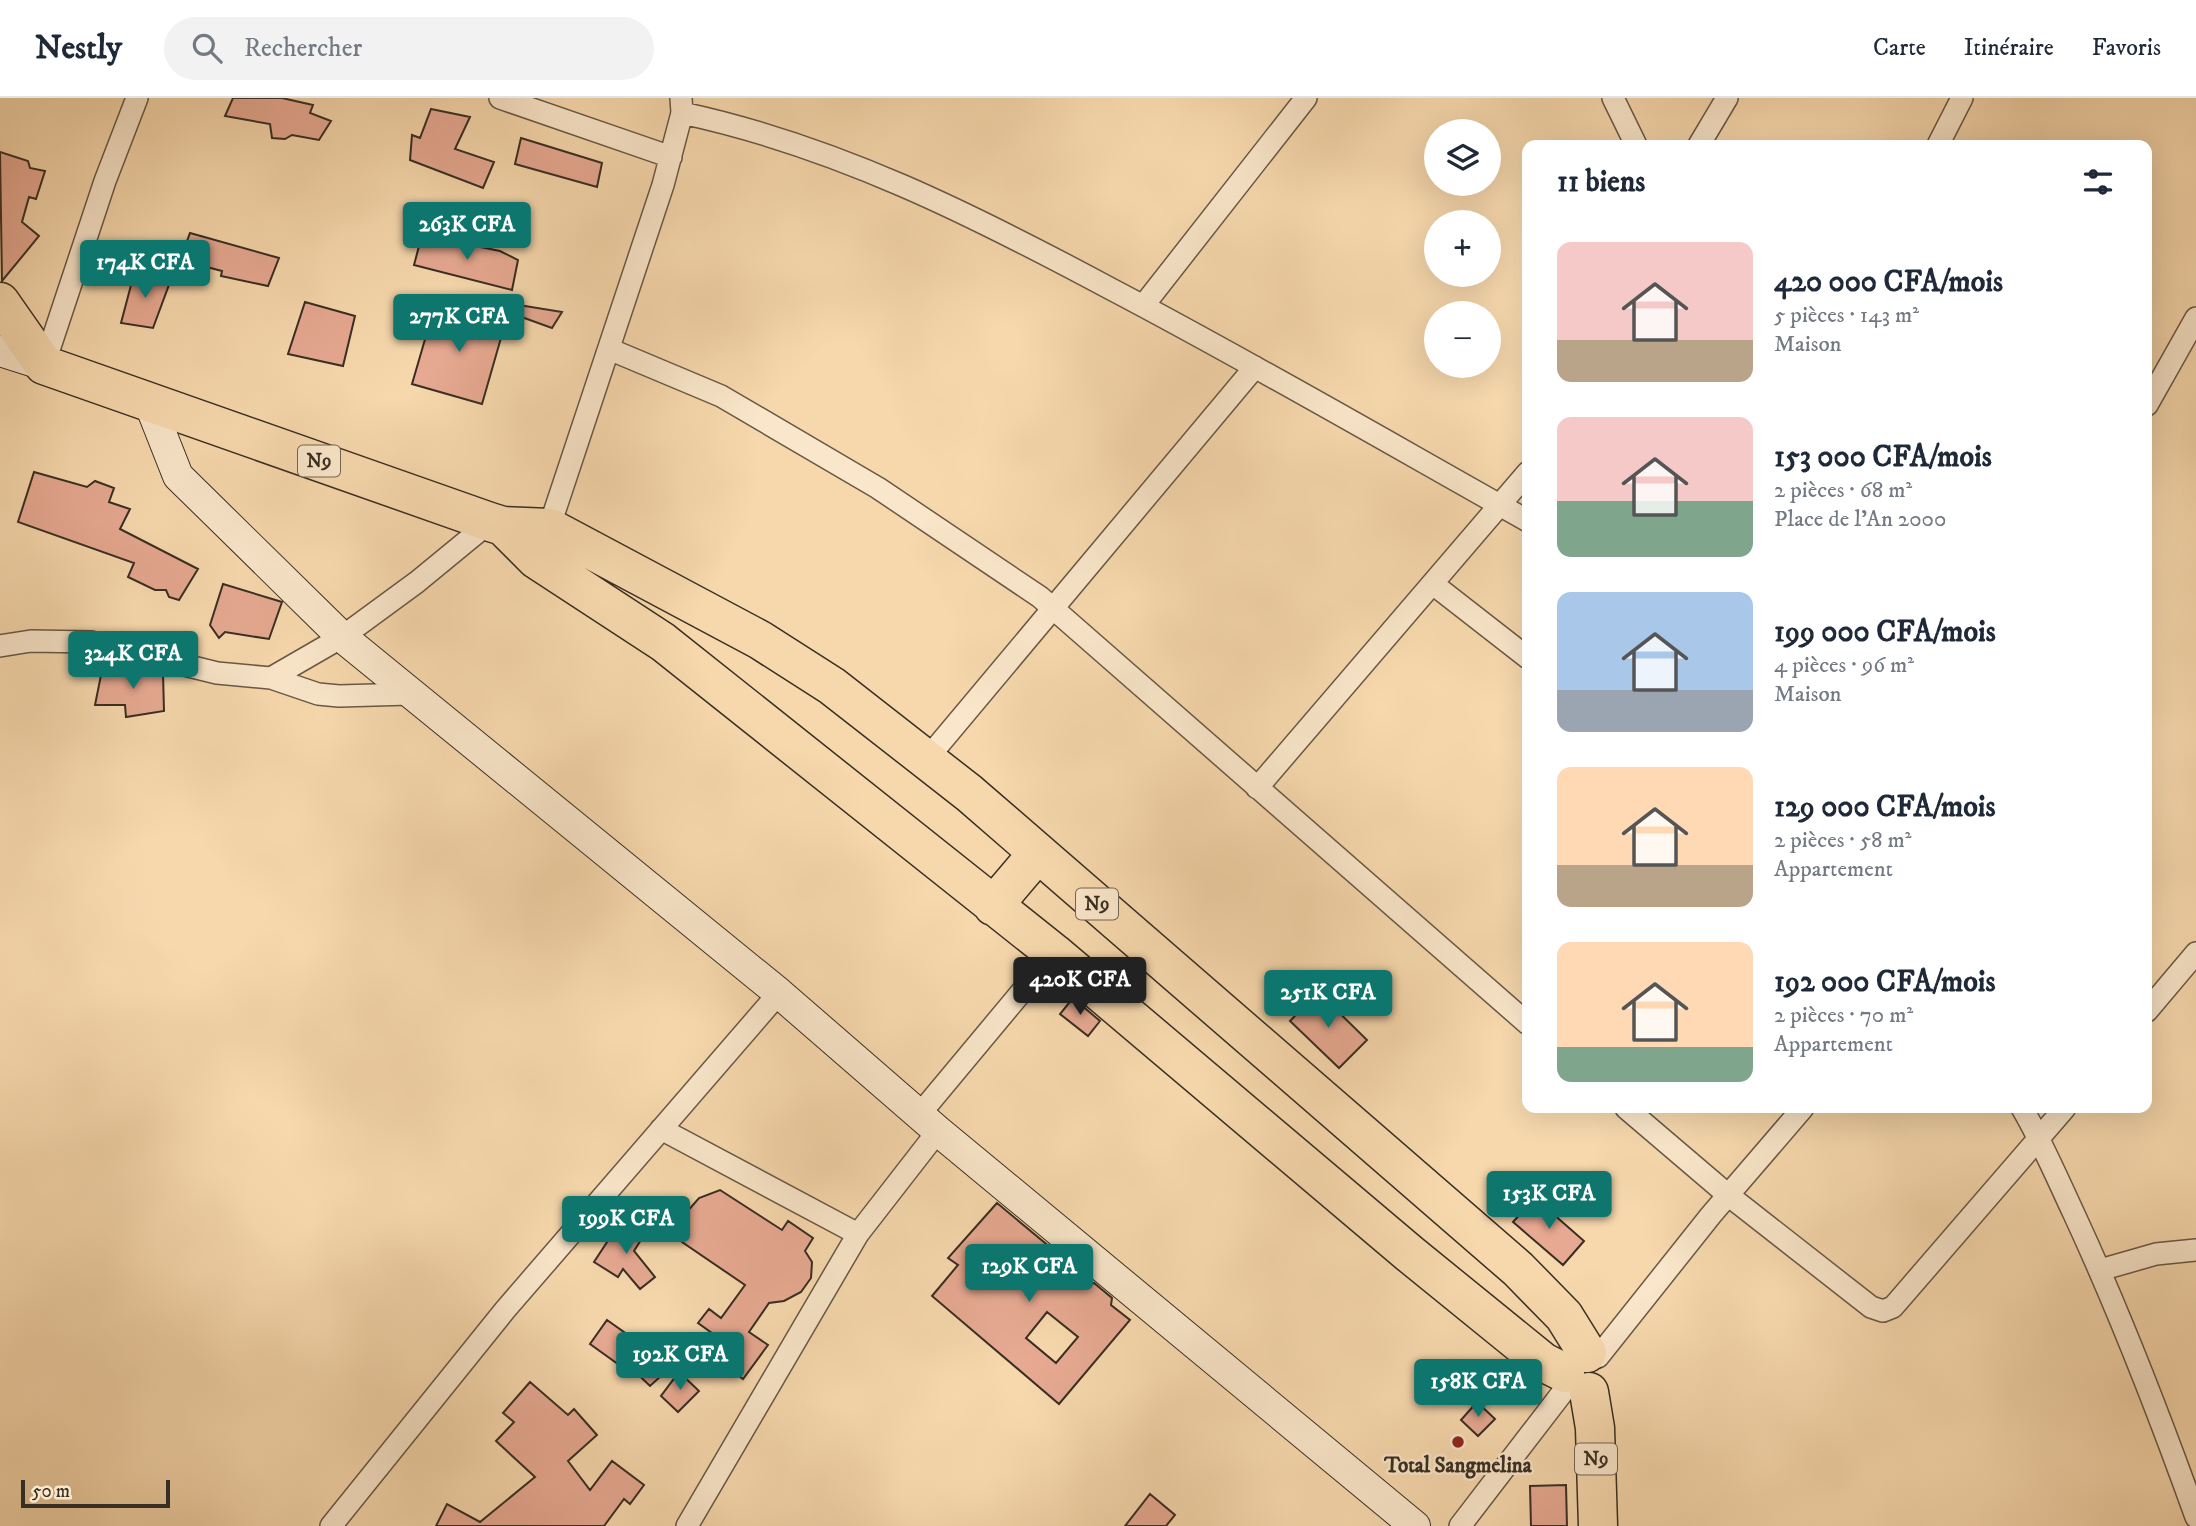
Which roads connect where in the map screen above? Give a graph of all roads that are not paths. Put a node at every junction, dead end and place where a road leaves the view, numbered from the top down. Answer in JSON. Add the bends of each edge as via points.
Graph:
{"nodes":[{"id":1,"x":137,"y":98,"type":"edge"},
{"id":2,"x":500,"y":98,"type":"edge"},
{"id":3,"x":1613,"y":98,"type":"edge"},
{"id":4,"x":1727,"y":98,"type":"edge"},
{"id":5,"x":1962,"y":98,"type":"edge"},
{"id":6,"x":1299,"y":100,"type":"edge"},
{"id":7,"x":681,"y":106,"type":"edge"},
{"id":8,"x":1634,"y":140,"type":"edge"},
{"id":9,"x":1702,"y":140,"type":"edge"},
{"id":10,"x":1941,"y":140,"type":"edge"},
{"id":11,"x":671,"y":157,"type":"junction"},
{"id":12,"x":0,"y":302,"type":"edge"},
{"id":13,"x":1143,"y":306,"type":"junction"},
{"id":14,"x":2196,"y":318,"type":"edge"},
{"id":15,"x":610,"y":349,"type":"junction"},
{"id":16,"x":0,"y":351,"type":"edge"},
{"id":17,"x":44,"y":365,"type":"junction"},
{"id":18,"x":1255,"y":367,"type":"junction"},
{"id":19,"x":2152,"y":396,"type":"edge"},
{"id":20,"x":148,"y":400,"type":"junction"},
{"id":21,"x":1522,"y":478,"type":"edge"},
{"id":22,"x":1497,"y":504,"type":"junction"},
{"id":23,"x":1522,"y":518,"type":"edge"},
{"id":24,"x":496,"y":524,"type":"junction"},
{"id":25,"x":543,"y":544,"type":"junction"},
{"id":26,"x":1433,"y":584,"type":"junction"},
{"id":27,"x":1053,"y":608,"type":"junction"},
{"id":28,"x":342,"y":637,"type":"junction"},
{"id":29,"x":0,"y":646,"type":"edge"},
{"id":30,"x":1522,"y":652,"type":"edge"},
{"id":31,"x":271,"y":678,"type":"junction"},
{"id":32,"x":410,"y":694,"type":"junction"},
{"id":33,"x":926,"y":760,"type":"junction"},
{"id":34,"x":1257,"y":788,"type":"junction"},
{"id":35,"x":1038,"y":853,"type":"junction"},
{"id":36,"x":993,"y":906,"type":"junction"},
{"id":37,"x":1054,"y":953,"type":"junction"},
{"id":38,"x":2196,"y":953,"type":"edge"},
{"id":39,"x":779,"y":993,"type":"junction"},
{"id":40,"x":2152,"y":1005,"type":"edge"},
{"id":41,"x":1522,"y":1019,"type":"edge"},
{"id":42,"x":1301,"y":1081,"type":"junction"},
{"id":43,"x":1632,"y":1113,"type":"edge"},
{"id":44,"x":1799,"y":1113,"type":"edge"},
{"id":45,"x":2025,"y":1113,"type":"edge"},
{"id":46,"x":2062,"y":1113,"type":"edge"},
{"id":47,"x":928,"y":1123,"type":"junction"},
{"id":48,"x":661,"y":1129,"type":"junction"},
{"id":49,"x":1264,"y":1129,"type":"junction"},
{"id":50,"x":2040,"y":1138,"type":"junction"},
{"id":51,"x":1728,"y":1195,"type":"junction"},
{"id":52,"x":858,"y":1234,"type":"junction"},
{"id":53,"x":2196,"y":1250,"type":"edge"},
{"id":54,"x":2100,"y":1270,"type":"junction"},
{"id":55,"x":1582,"y":1372,"type":"junction"},
{"id":56,"x":2196,"y":1517,"type":"edge"},
{"id":57,"x":331,"y":1526,"type":"edge"},
{"id":58,"x":687,"y":1526,"type":"edge"},
{"id":59,"x":1415,"y":1526,"type":"edge"},
{"id":60,"x":1460,"y":1526,"type":"edge"},
{"id":61,"x":1598,"y":1526,"type":"edge"}],
"edges":[{"from":1,"to":17,"type":"street"},
{"from":2,"to":11,"type":"street"},
{"from":3,"to":8,"type":"street"},
{"from":4,"to":9,"type":"street"},
{"from":5,"to":10,"type":"street"},
{"from":6,"to":13,"type":"street"},
{"from":7,"to":11,"type":"street"},
{"from":7,"to":13,"type":"street","via":[[859,165],[1011,235]]},
{"from":11,"to":15,"type":"street"},
{"from":12,"to":17,"type":"highway"},
{"from":13,"to":18,"type":"street"},
{"from":14,"to":19,"type":"street"},
{"from":15,"to":25,"type":"street"},
{"from":15,"to":27,"type":"street","via":[[732,402],[878,488]]},
{"from":16,"to":17,"type":"street"},
{"from":17,"to":20,"type":"highway","number":"N9"},
{"from":18,"to":22,"type":"street"},
{"from":18,"to":27,"type":"street"},
{"from":20,"to":24,"type":"highway","number":"N9"},
{"from":20,"to":28,"type":"street","via":[[178,476]]},
{"from":21,"to":22,"type":"street"},
{"from":22,"to":23,"type":"street"},
{"from":22,"to":26,"type":"street"},
{"from":24,"to":25,"type":"highway","number":"N9"},
{"from":24,"to":28,"type":"street"},
{"from":25,"to":33,"type":"highway","number":"N9","via":[[760,640],[832,686]]},
{"from":25,"to":36,"type":"highway","number":"N9"},
{"from":26,"to":30,"type":"street"},
{"from":26,"to":34,"type":"street"},
{"from":27,"to":33,"type":"street"},
{"from":27,"to":34,"type":"street"},
{"from":28,"to":31,"type":"street"},
{"from":28,"to":32,"type":"street"},
{"from":29,"to":31,"type":"street","via":[[31,641],[92,642],[217,673]]},
{"from":31,"to":32,"type":"street","via":[[318,694]]},
{"from":32,"to":39,"type":"street"},
{"from":33,"to":35,"type":"highway","number":"N9"},
{"from":34,"to":41,"type":"street"},
{"from":35,"to":36,"type":"highway"},
{"from":35,"to":42,"type":"highway","number":"N9"},
{"from":36,"to":37,"type":"highway","number":"N9"},
{"from":37,"to":47,"type":"street"},
{"from":37,"to":49,"type":"highway","number":"N9"},
{"from":38,"to":40,"type":"street"},
{"from":39,"to":47,"type":"street"},
{"from":39,"to":48,"type":"street"},
{"from":42,"to":49,"type":"highway"},
{"from":42,"to":55,"type":"highway","number":"N9","via":[[1518,1269],[1564,1316]]},
{"from":43,"to":51,"type":"street"},
{"from":44,"to":51,"type":"street"},
{"from":45,"to":50,"type":"street"},
{"from":46,"to":50,"type":"street"},
{"from":47,"to":52,"type":"street"},
{"from":47,"to":59,"type":"street"},
{"from":48,"to":52,"type":"street"},
{"from":48,"to":57,"type":"street","via":[[505,1310]]},
{"from":49,"to":55,"type":"highway","number":"N9","via":[[1543,1362]]},
{"from":50,"to":51,"type":"street","via":[[1893,1307],[1882,1311]]},
{"from":50,"to":54,"type":"street"},
{"from":51,"to":55,"type":"street"},
{"from":52,"to":58,"type":"street"},
{"from":53,"to":54,"type":"street","via":[[2156,1254]]},
{"from":54,"to":56,"type":"street"},
{"from":55,"to":60,"type":"street"},
{"from":55,"to":61,"type":"highway","number":"N9","via":[[1595,1428]]}]}
